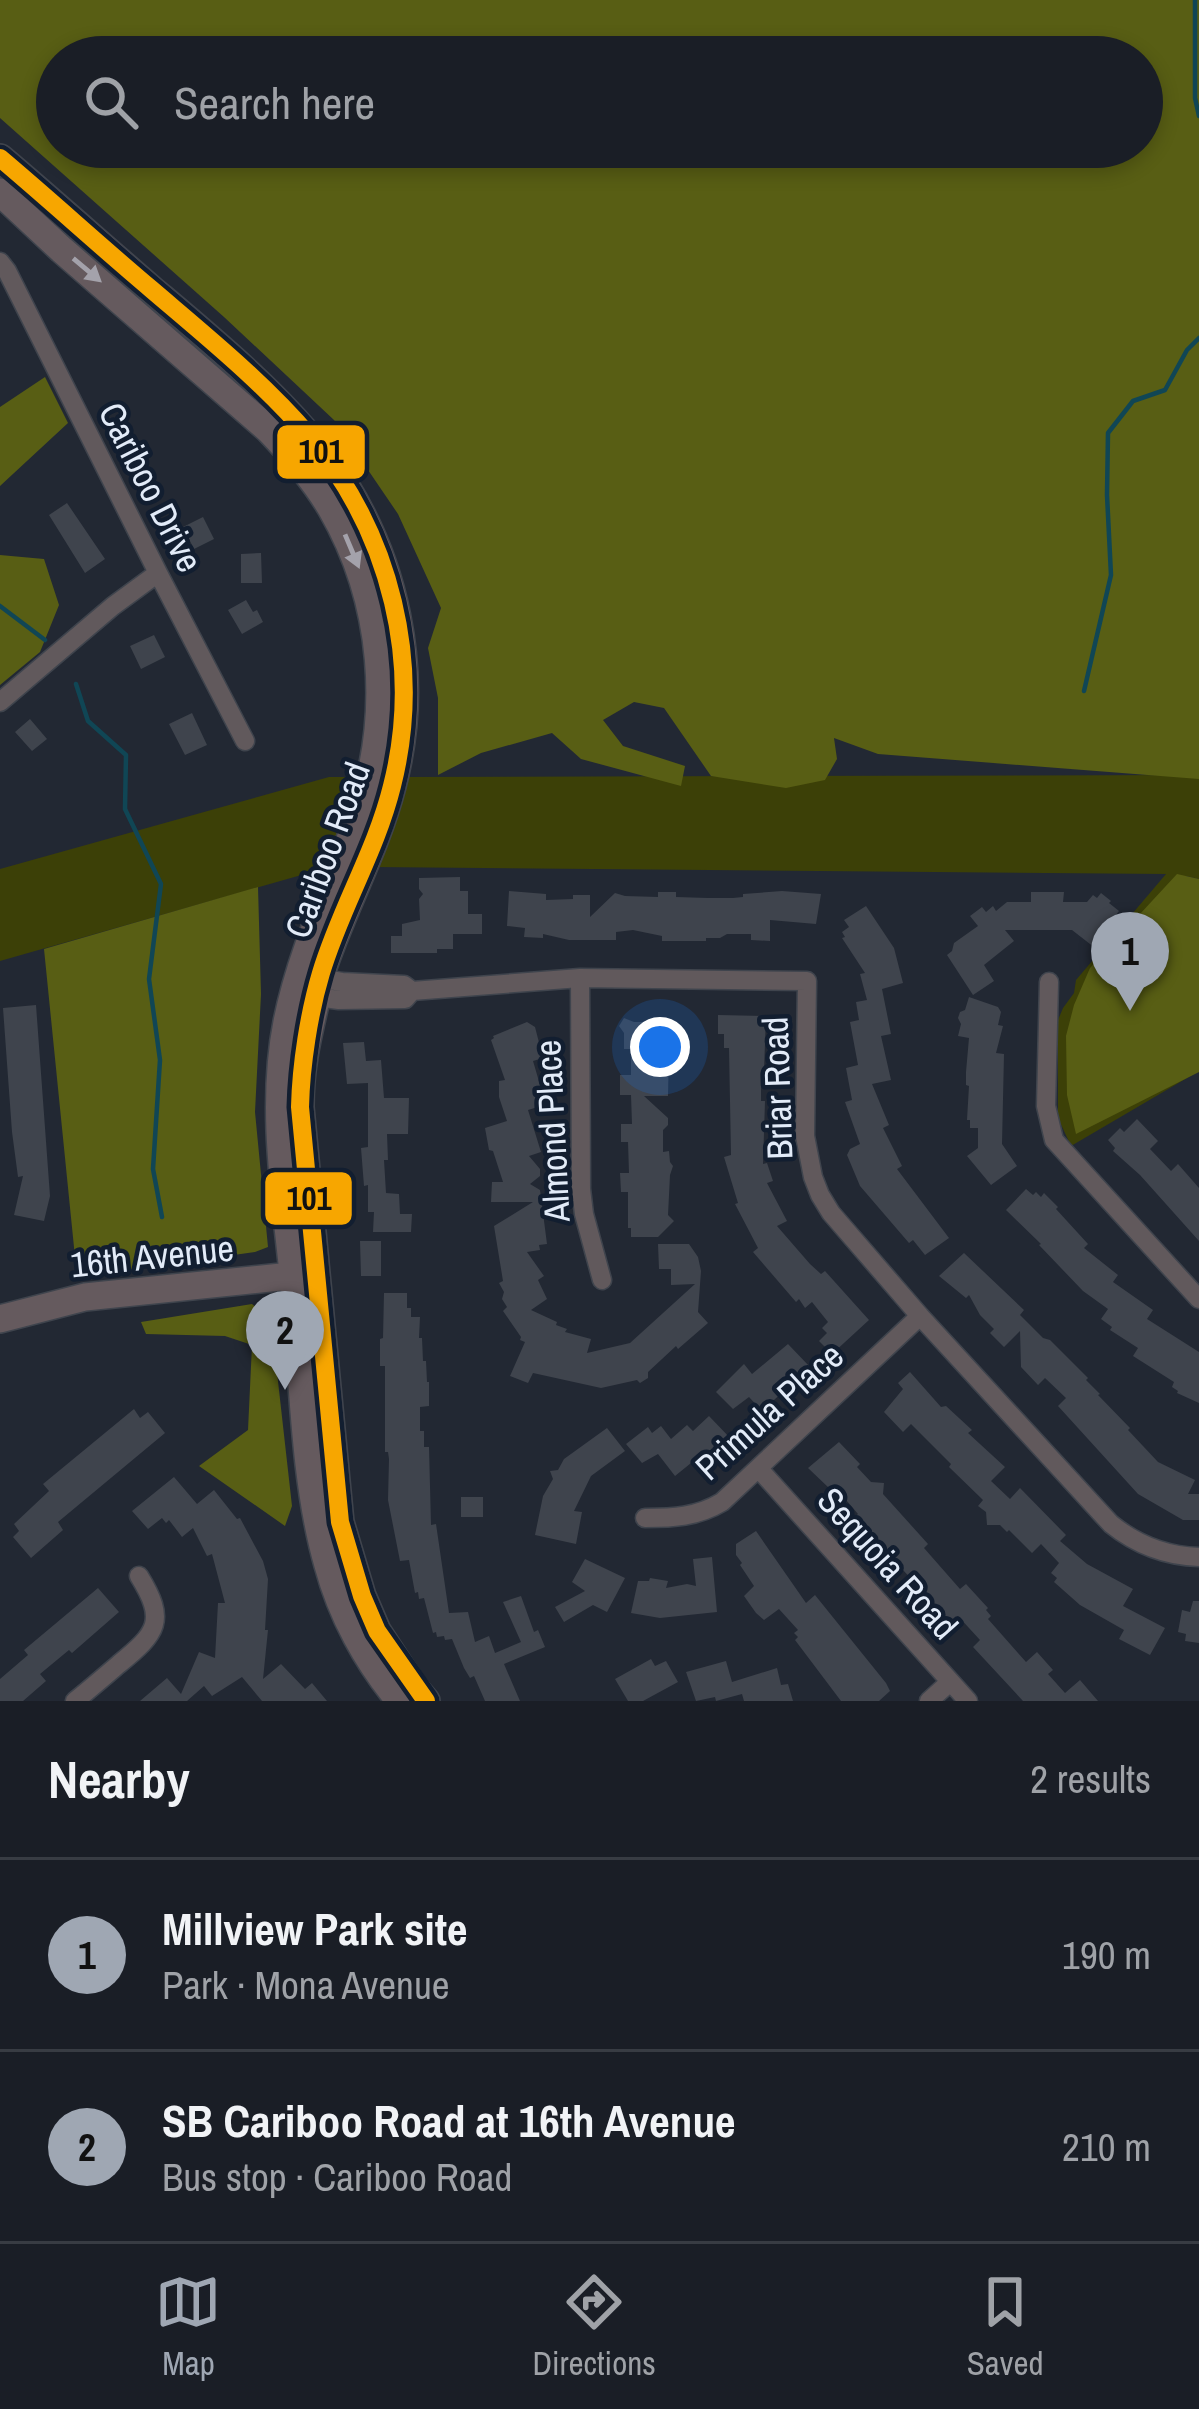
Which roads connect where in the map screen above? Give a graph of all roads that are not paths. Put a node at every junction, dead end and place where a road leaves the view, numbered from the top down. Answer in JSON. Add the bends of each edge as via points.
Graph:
{"nodes":[{"id":1,"x":2,"y":163,"type":"edge"},
{"id":2,"x":0,"y":192,"type":"edge"},
{"id":3,"x":0,"y":262,"type":"edge"},
{"id":4,"x":158,"y":573,"type":"junction"},
{"id":5,"x":0,"y":702,"type":"edge"},
{"id":6,"x":245,"y":741,"type":"dead end"},
{"id":7,"x":580,"y":978,"type":"junction"},
{"id":8,"x":1048,"y":982,"type":"dead end"},
{"id":9,"x":307,"y":986,"type":"junction"},
{"id":10,"x":304,"y":1275,"type":"junction"},
{"id":11,"x":602,"y":1280,"type":"dead end"},
{"id":12,"x":1199,"y":1299,"type":"edge"},
{"id":13,"x":920,"y":1316,"type":"junction"},
{"id":14,"x":0,"y":1319,"type":"edge"},
{"id":15,"x":759,"y":1469,"type":"junction"},
{"id":16,"x":645,"y":1518,"type":"dead end"},
{"id":17,"x":1199,"y":1557,"type":"edge"},
{"id":18,"x":140,"y":1576,"type":"dead end"},
{"id":19,"x":950,"y":1682,"type":"junction"},
{"id":20,"x":75,"y":1701,"type":"edge"},
{"id":21,"x":400,"y":1701,"type":"edge"},
{"id":22,"x":426,"y":1701,"type":"edge"},
{"id":23,"x":929,"y":1701,"type":"edge"},
{"id":24,"x":968,"y":1701,"type":"edge"}],
"edges":[{"from":1,"to":9,"type":"street","name":"Cariboo Road","via":[[280,407],[351,493],[380,554],[402,647],[401,744],[386,807]]},
{"from":2,"to":9,"type":"street","name":"Cariboo Road","one_way":true,"via":[[269,430],[315,483],[358,566],[378,657],[380,715],[361,811]]},
{"from":3,"to":4,"type":"street","name":"Cariboo Drive"},
{"from":4,"to":5,"type":"street"},
{"from":4,"to":6,"type":"street","name":"Cariboo Drive"},
{"from":7,"to":9,"type":"street","name":"Briar Road","via":[[412,992],[405,999],[339,1000]]},
{"from":7,"to":11,"type":"street","name":"Almond Place","via":[[580,1189]]},
{"from":7,"to":13,"type":"street","name":"Briar Road","via":[[807,981],[805,1136],[813,1177],[831,1213]]},
{"from":8,"to":12,"type":"street","via":[[1046,1106],[1054,1140]]},
{"from":9,"to":10,"type":"street","name":"Cariboo Road","via":[[300,1077]]},
{"from":10,"to":14,"type":"street","name":"16th Avenue","via":[[85,1297]]},
{"from":10,"to":21,"type":"street","name":"Cariboo Road","via":[[319,1531],[352,1628]]},
{"from":10,"to":22,"type":"street","name":"Cariboo Road","via":[[350,1561],[377,1630]]},
{"from":13,"to":15,"type":"street","name":"Primula Place"},
{"from":13,"to":17,"type":"street","name":"Briar Road","via":[[1111,1524],[1144,1545]]},
{"from":15,"to":16,"type":"street","name":"Primula Place","via":[[704,1511]]},
{"from":15,"to":19,"type":"street","name":"Sequoia Road"},
{"from":18,"to":20,"type":"street","via":[[154,1605],[149,1638]]},
{"from":19,"to":23,"type":"street"},
{"from":19,"to":24,"type":"street","name":"Sequoia Road"}]}
